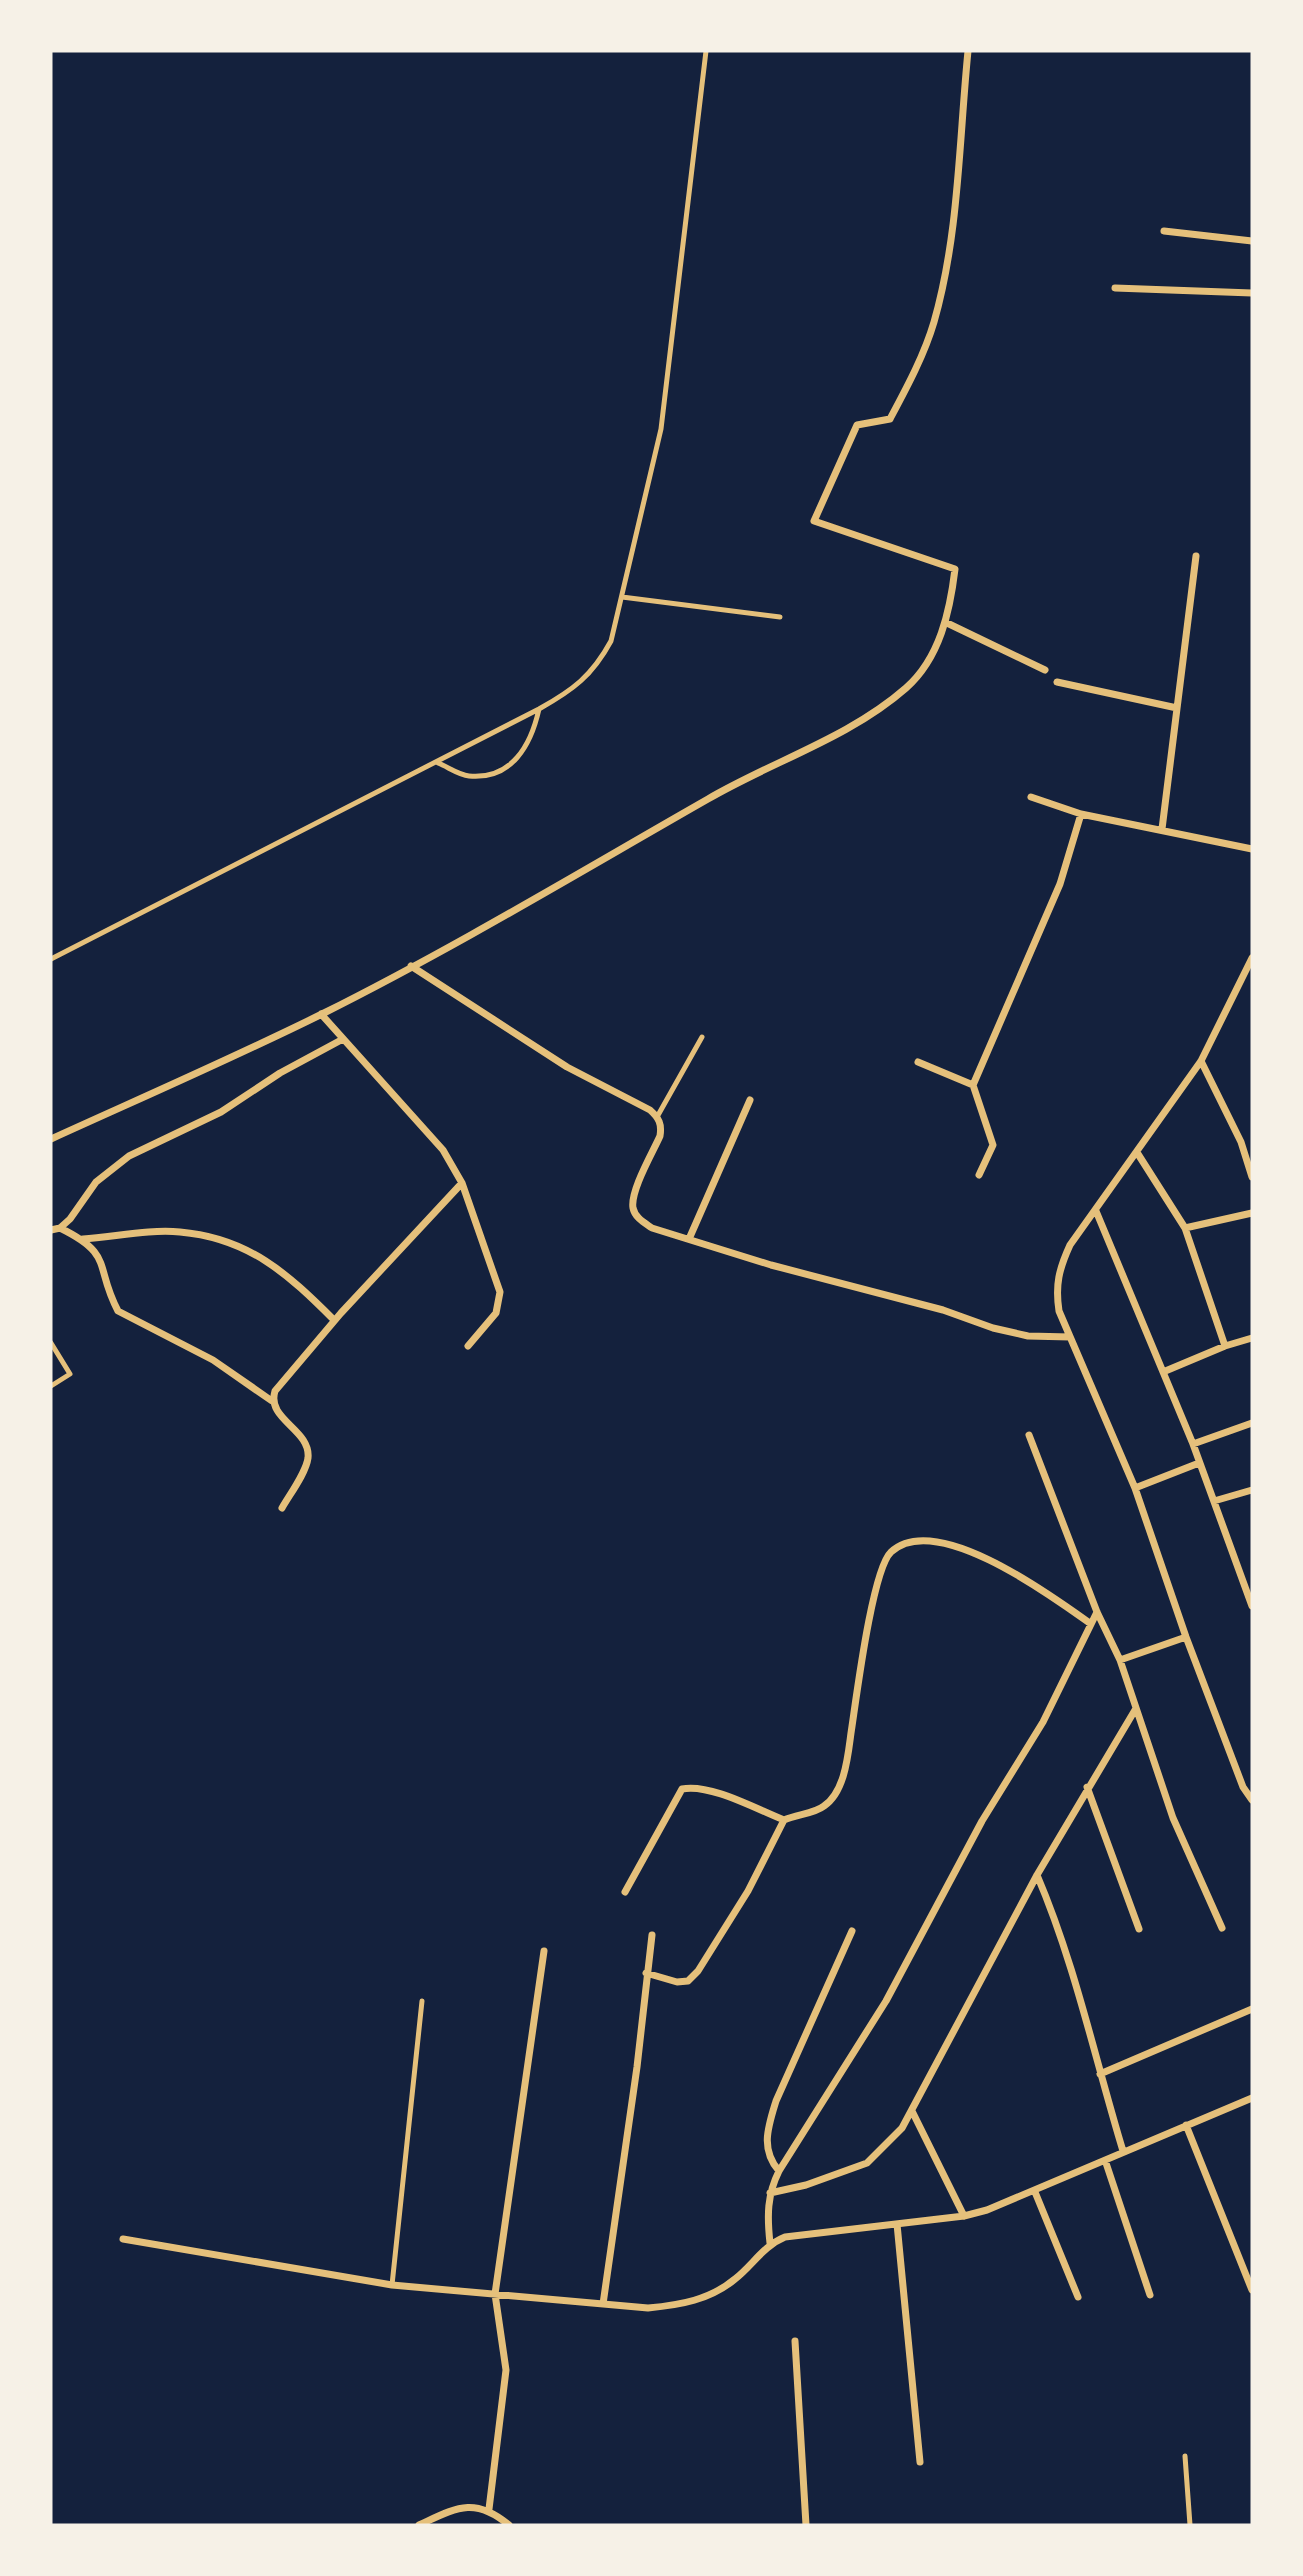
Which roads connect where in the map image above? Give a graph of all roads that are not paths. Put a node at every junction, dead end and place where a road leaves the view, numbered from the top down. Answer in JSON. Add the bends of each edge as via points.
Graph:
{"nodes":[{"id":1,"x":706,"y":51,"type":"edge"},
{"id":2,"x":968,"y":51,"type":"edge"},
{"id":3,"x":1164,"y":231,"type":"dead end"},
{"id":4,"x":1252,"y":241,"type":"edge"},
{"id":5,"x":1115,"y":288,"type":"dead end"},
{"id":6,"x":1252,"y":293,"type":"edge"},
{"id":7,"x":1196,"y":556,"type":"dead end"},
{"id":8,"x":622,"y":597,"type":"junction"},
{"id":9,"x":780,"y":617,"type":"dead end"},
{"id":10,"x":947,"y":622,"type":"junction"},
{"id":11,"x":1045,"y":670,"type":"dead end"},
{"id":12,"x":1057,"y":682,"type":"dead end"},
{"id":13,"x":1177,"y":708,"type":"junction"},
{"id":14,"x":539,"y":709,"type":"junction"},
{"id":15,"x":438,"y":763,"type":"junction"},
{"id":16,"x":1031,"y":797,"type":"dead end"},
{"id":17,"x":1081,"y":814,"type":"junction"},
{"id":18,"x":1163,"y":829,"type":"junction"},
{"id":19,"x":1252,"y":849,"type":"edge"},
{"id":20,"x":1252,"y":958,"type":"edge"},
{"id":21,"x":51,"y":959,"type":"edge"},
{"id":22,"x":411,"y":966,"type":"junction"},
{"id":23,"x":321,"y":1014,"type":"junction"},
{"id":24,"x":702,"y":1037,"type":"dead end"},
{"id":25,"x":344,"y":1039,"type":"junction"},
{"id":26,"x":1201,"y":1061,"type":"junction"},
{"id":27,"x":918,"y":1062,"type":"dead end"},
{"id":28,"x":973,"y":1085,"type":"junction"},
{"id":29,"x":750,"y":1100,"type":"dead end"},
{"id":30,"x":657,"y":1117,"type":"junction"},
{"id":31,"x":51,"y":1139,"type":"edge"},
{"id":32,"x":1138,"y":1154,"type":"junction"},
{"id":33,"x":979,"y":1175,"type":"dead end"},
{"id":34,"x":1252,"y":1177,"type":"edge"},
{"id":35,"x":462,"y":1183,"type":"junction"},
{"id":36,"x":1096,"y":1211,"type":"junction"},
{"id":37,"x":1252,"y":1213,"type":"edge"},
{"id":38,"x":60,"y":1228,"type":"junction"},
{"id":39,"x":1185,"y":1228,"type":"junction"},
{"id":40,"x":51,"y":1230,"type":"edge"},
{"id":41,"x":83,"y":1239,"type":"junction"},
{"id":42,"x":689,"y":1239,"type":"junction"},
{"id":43,"x":334,"y":1320,"type":"junction"},
{"id":44,"x":1070,"y":1337,"type":"junction"},
{"id":45,"x":1252,"y":1338,"type":"edge"},
{"id":46,"x":51,"y":1343,"type":"edge"},
{"id":47,"x":468,"y":1346,"type":"dead end"},
{"id":48,"x":1224,"y":1346,"type":"junction"},
{"id":49,"x":1163,"y":1372,"type":"junction"},
{"id":50,"x":51,"y":1386,"type":"edge"},
{"id":51,"x":272,"y":1401,"type":"junction"},
{"id":52,"x":1252,"y":1423,"type":"edge"},
{"id":53,"x":1029,"y":1435,"type":"dead end"},
{"id":54,"x":1193,"y":1444,"type":"junction"},
{"id":55,"x":1199,"y":1464,"type":"junction"},
{"id":56,"x":1135,"y":1488,"type":"junction"},
{"id":57,"x":1252,"y":1490,"type":"edge"},
{"id":58,"x":1214,"y":1502,"type":"junction"},
{"id":59,"x":282,"y":1508,"type":"dead end"},
{"id":60,"x":1252,"y":1606,"type":"edge"},
{"id":61,"x":1097,"y":1612,"type":"junction"},
{"id":62,"x":1091,"y":1623,"type":"junction"},
{"id":63,"x":1186,"y":1637,"type":"junction"},
{"id":64,"x":1120,"y":1660,"type":"junction"},
{"id":65,"x":1135,"y":1710,"type":"junction"},
{"id":66,"x":1087,"y":1787,"type":"junction"},
{"id":67,"x":1252,"y":1800,"type":"edge"},
{"id":68,"x":784,"y":1820,"type":"junction"},
{"id":69,"x":1037,"y":1875,"type":"junction"},
{"id":70,"x":625,"y":1892,"type":"dead end"},
{"id":71,"x":1222,"y":1928,"type":"dead end"},
{"id":72,"x":1139,"y":1929,"type":"dead end"},
{"id":73,"x":852,"y":1931,"type":"dead end"},
{"id":74,"x":652,"y":1935,"type":"dead end"},
{"id":75,"x":544,"y":1951,"type":"dead end"},
{"id":76,"x":646,"y":1973,"type":"junction"},
{"id":77,"x":422,"y":2001,"type":"dead end"},
{"id":78,"x":1252,"y":2009,"type":"edge"},
{"id":79,"x":1100,"y":2074,"type":"junction"},
{"id":80,"x":1252,"y":2098,"type":"edge"},
{"id":81,"x":912,"y":2111,"type":"junction"},
{"id":82,"x":1186,"y":2125,"type":"junction"},
{"id":83,"x":1123,"y":2151,"type":"junction"},
{"id":84,"x":1105,"y":2160,"type":"junction"},
{"id":85,"x":779,"y":2171,"type":"junction"},
{"id":86,"x":1035,"y":2192,"type":"junction"},
{"id":87,"x":770,"y":2193,"type":"junction"},
{"id":88,"x":964,"y":2216,"type":"junction"},
{"id":89,"x":897,"y":2224,"type":"junction"},
{"id":90,"x":123,"y":2239,"type":"dead end"},
{"id":91,"x":770,"y":2243,"type":"junction"},
{"id":92,"x":392,"y":2285,"type":"junction"},
{"id":93,"x":1252,"y":2290,"type":"edge"},
{"id":94,"x":495,"y":2294,"type":"junction"},
{"id":95,"x":1150,"y":2295,"type":"dead end"},
{"id":96,"x":1078,"y":2297,"type":"dead end"},
{"id":97,"x":603,"y":2304,"type":"junction"},
{"id":98,"x":795,"y":2342,"type":"dead end"},
{"id":99,"x":1185,"y":2456,"type":"dead end"},
{"id":100,"x":920,"y":2462,"type":"dead end"},
{"id":101,"x":489,"y":2509,"type":"junction"},
{"id":102,"x":419,"y":2525,"type":"edge"},
{"id":103,"x":509,"y":2525,"type":"edge"},
{"id":104,"x":806,"y":2525,"type":"edge"},
{"id":105,"x":1190,"y":2525,"type":"edge"}],
"edges":[{"from":1,"to":8,"type":"lane","via":[[661,429]]},
{"from":2,"to":10,"type":"street","via":[[953,229],[933,323],[890,419],[857,425],[814,521],[955,569]]},
{"from":3,"to":4,"type":"street"},
{"from":5,"to":6,"type":"street"},
{"from":7,"to":13,"type":"street"},
{"from":8,"to":9,"type":"lane"},
{"from":8,"to":14,"type":"lane","via":[[611,641],[599,662],[573,690]]},
{"from":10,"to":11,"type":"street"},
{"from":10,"to":22,"type":"street","via":[[908,687],[869,716],[712,797]]},
{"from":12,"to":13,"type":"street"},
{"from":13,"to":18,"type":"street"},
{"from":14,"to":15,"type":"lane"},
{"from":14,"to":15,"type":"lane","via":[[532,739],[520,757],[502,768],[467,776]]},
{"from":15,"to":21,"type":"lane"},
{"from":16,"to":17,"type":"street"},
{"from":17,"to":18,"type":"street"},
{"from":17,"to":28,"type":"street","via":[[1060,884]]},
{"from":18,"to":19,"type":"street"},
{"from":20,"to":26,"type":"street"},
{"from":22,"to":23,"type":"street"},
{"from":22,"to":30,"type":"street","via":[[567,1067]]},
{"from":23,"to":25,"type":"street"},
{"from":23,"to":31,"type":"street"},
{"from":24,"to":30,"type":"lane"},
{"from":25,"to":35,"type":"street","via":[[443,1150]]},
{"from":25,"to":38,"type":"street","via":[[221,1112],[129,1156],[96,1182]]},
{"from":26,"to":32,"type":"street"},
{"from":26,"to":34,"type":"street","via":[[1241,1142]]},
{"from":27,"to":28,"type":"street"},
{"from":28,"to":33,"type":"street","via":[[992,1145]]},
{"from":29,"to":42,"type":"street"},
{"from":30,"to":42,"type":"street","via":[[662,1126],[660,1136],[634,1195],[633,1209],[652,1228]]},
{"from":32,"to":36,"type":"street"},
{"from":32,"to":39,"type":"street"},
{"from":35,"to":43,"type":"street"},
{"from":35,"to":47,"type":"street","via":[[500,1292],[496,1313]]},
{"from":36,"to":44,"type":"street","via":[[1070,1245],[1058,1273],[1059,1311]]},
{"from":36,"to":49,"type":"street"},
{"from":37,"to":39,"type":"street"},
{"from":38,"to":40,"type":"street"},
{"from":38,"to":41,"type":"street"},
{"from":39,"to":48,"type":"street"},
{"from":41,"to":43,"type":"street","via":[[180,1232],[244,1247],[289,1275]]},
{"from":41,"to":51,"type":"street","via":[[98,1253],[118,1311],[213,1360]]},
{"from":42,"to":44,"type":"street","via":[[993,1328],[1028,1336]]},
{"from":43,"to":51,"type":"street","via":[[275,1391]]},
{"from":44,"to":56,"type":"street"},
{"from":45,"to":48,"type":"street"},
{"from":46,"to":50,"type":"lane","via":[[70,1374]]},
{"from":48,"to":49,"type":"street"},
{"from":49,"to":54,"type":"street"},
{"from":51,"to":59,"type":"street","via":[[306,1446],[308,1458]]},
{"from":52,"to":54,"type":"street"},
{"from":53,"to":61,"type":"street"},
{"from":54,"to":55,"type":"street"},
{"from":55,"to":56,"type":"street"},
{"from":55,"to":58,"type":"street"},
{"from":56,"to":63,"type":"street"},
{"from":57,"to":58,"type":"street"},
{"from":58,"to":60,"type":"street"},
{"from":61,"to":62,"type":"street"},
{"from":61,"to":64,"type":"street"},
{"from":62,"to":68,"type":"street","via":[[1021,1575],[951,1545],[925,1540],[901,1545],[889,1553],[880,1573],[847,1760],[835,1793],[824,1807]]},
{"from":62,"to":85,"type":"street","via":[[1043,1723],[963,1855],[886,2001]]},
{"from":63,"to":64,"type":"street"},
{"from":63,"to":67,"type":"street"},
{"from":64,"to":65,"type":"street"},
{"from":65,"to":66,"type":"street"},
{"from":65,"to":71,"type":"street","via":[[1173,1818]]},
{"from":66,"to":69,"type":"street"},
{"from":66,"to":72,"type":"street"},
{"from":68,"to":70,"type":"street","via":[[710,1791],[682,1789]]},
{"from":68,"to":76,"type":"street","via":[[748,1891],[698,1971],[688,1981],[677,1982]]},
{"from":69,"to":79,"type":"street","via":[[1055,1917]]},
{"from":69,"to":81,"type":"street"},
{"from":73,"to":85,"type":"street","via":[[768,2127],[766,2150]]},
{"from":74,"to":76,"type":"street"},
{"from":75,"to":94,"type":"street"},
{"from":76,"to":97,"type":"street"},
{"from":77,"to":92,"type":"lane"},
{"from":78,"to":79,"type":"street"},
{"from":79,"to":83,"type":"street"},
{"from":80,"to":82,"type":"street"},
{"from":81,"to":87,"type":"street","via":[[902,2128],[867,2163]]},
{"from":81,"to":88,"type":"street"},
{"from":82,"to":83,"type":"street"},
{"from":82,"to":93,"type":"street"},
{"from":83,"to":84,"type":"street"},
{"from":84,"to":86,"type":"street"},
{"from":84,"to":95,"type":"street"},
{"from":85,"to":87,"type":"street"},
{"from":86,"to":88,"type":"street"},
{"from":86,"to":96,"type":"street"},
{"from":87,"to":91,"type":"street"},
{"from":88,"to":89,"type":"street"},
{"from":89,"to":91,"type":"street","via":[[785,2237]]},
{"from":89,"to":100,"type":"street"},
{"from":90,"to":92,"type":"street"},
{"from":91,"to":97,"type":"street","via":[[735,2279],[708,2296],[659,2307]]},
{"from":92,"to":94,"type":"street"},
{"from":94,"to":97,"type":"street"},
{"from":94,"to":101,"type":"street","via":[[506,2370]]},
{"from":98,"to":104,"type":"street"},
{"from":99,"to":105,"type":"lane"},
{"from":101,"to":102,"type":"street","via":[[451,2511]]},
{"from":101,"to":103,"type":"street"}]}
